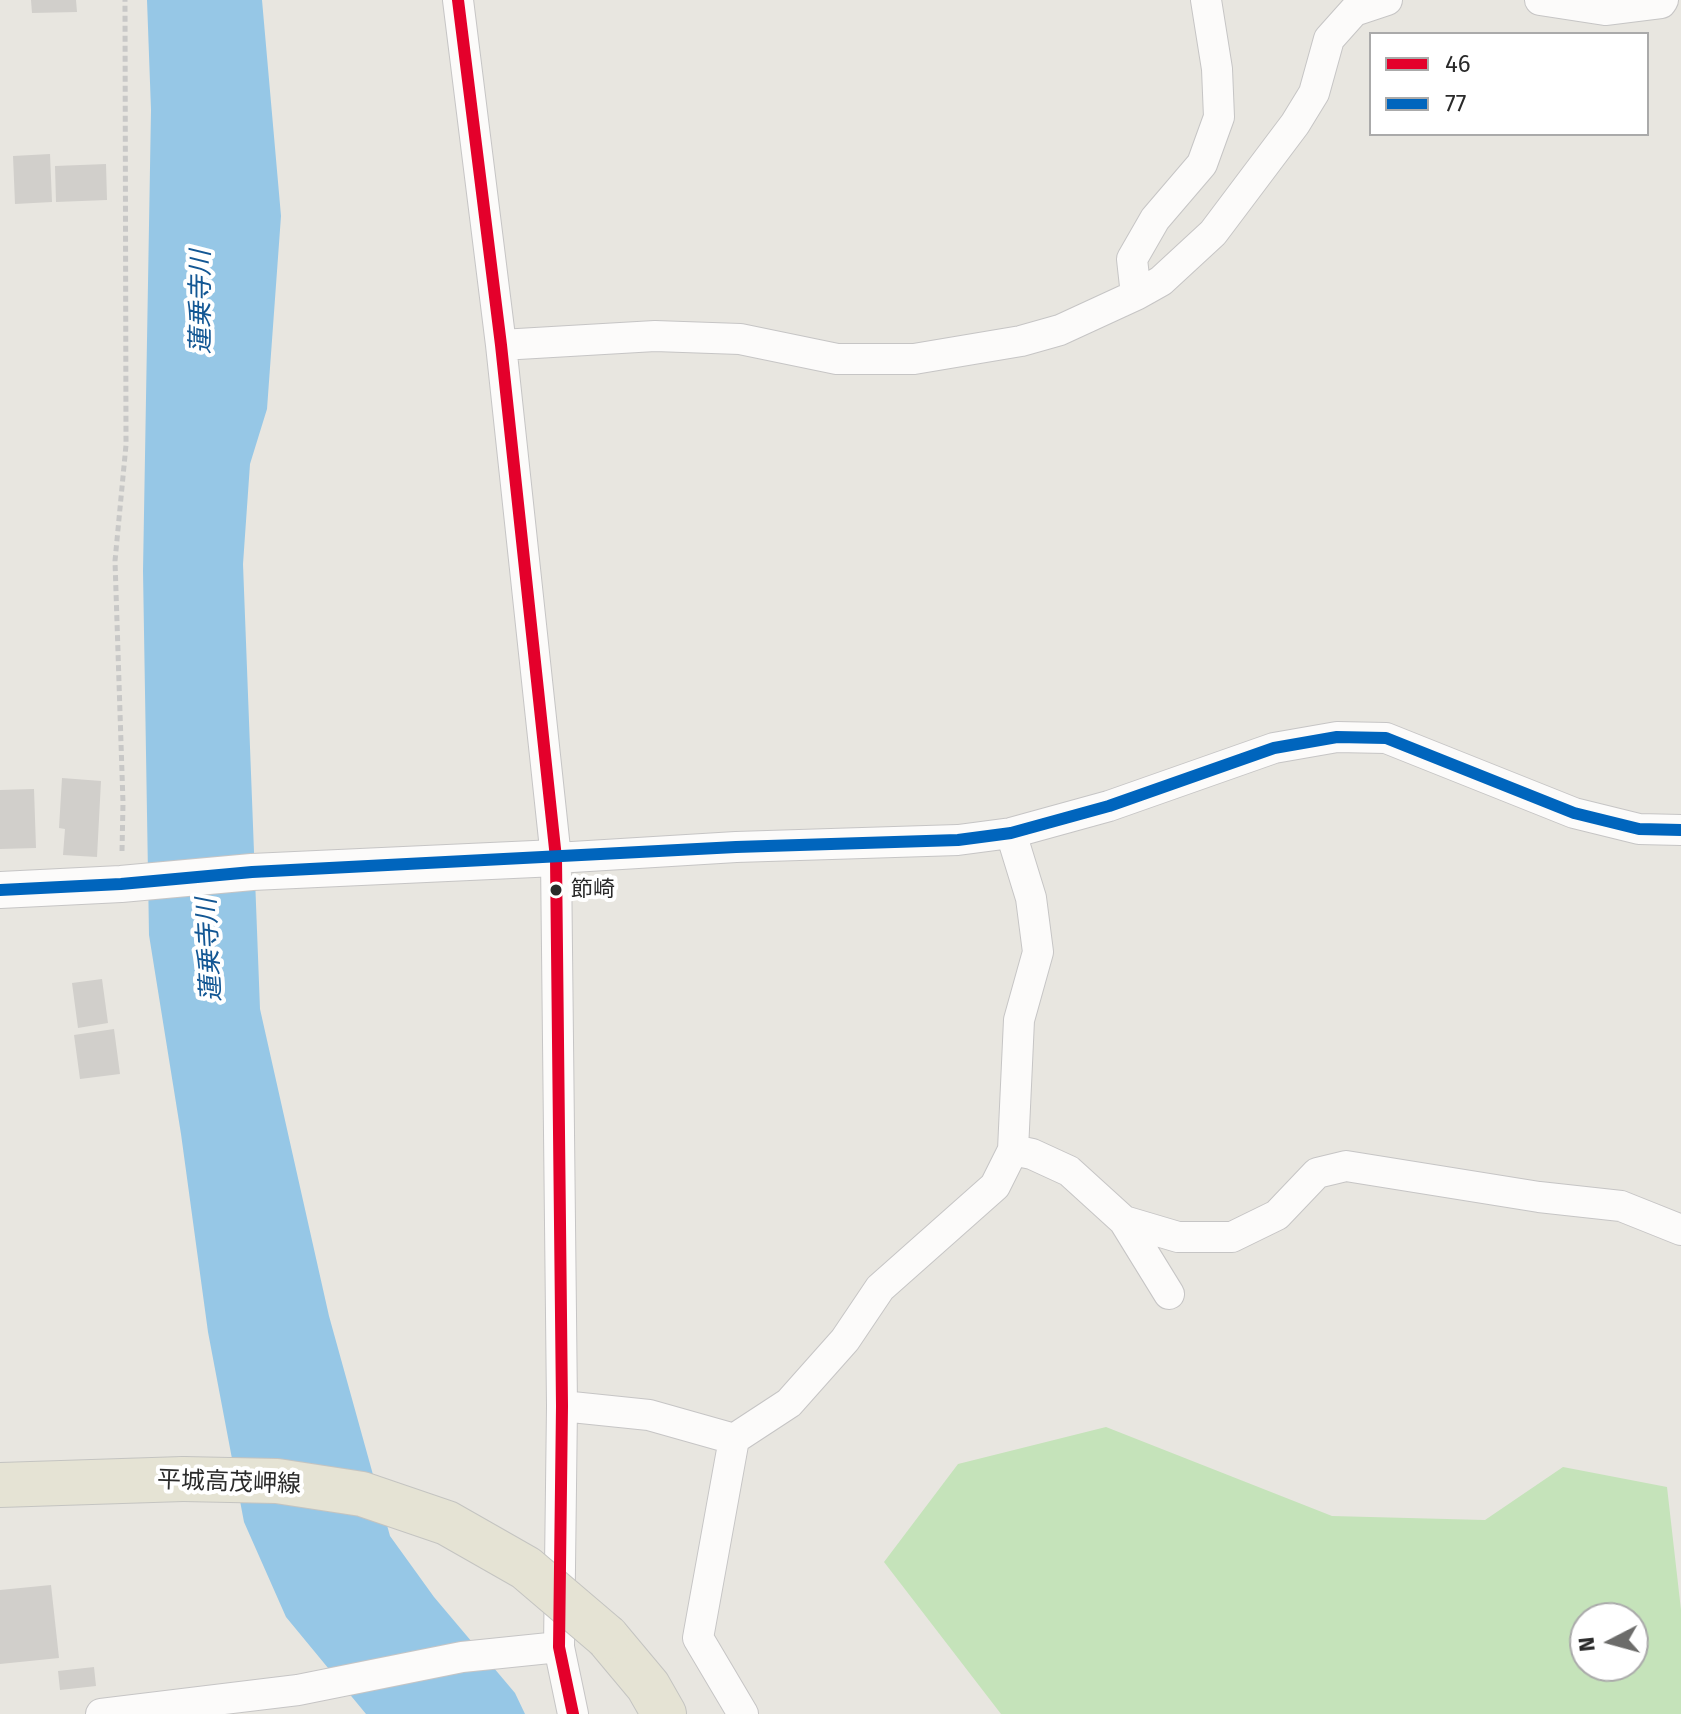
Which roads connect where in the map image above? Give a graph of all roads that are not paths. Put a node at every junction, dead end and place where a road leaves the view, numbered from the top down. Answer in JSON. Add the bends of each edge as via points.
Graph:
{"nodes":[{"id":1,"x":458,"y":0,"type":"edge"},
{"id":2,"x":1206,"y":0,"type":"edge"},
{"id":3,"x":1387,"y":0,"type":"edge"},
{"id":4,"x":1540,"y":0,"type":"edge"},
{"id":5,"x":1663,"y":0,"type":"edge"},
{"id":6,"x":1136,"y":295,"type":"junction"},
{"id":7,"x":501,"y":345,"type":"junction"},
{"id":8,"x":1681,"y":830,"type":"edge"},
{"id":9,"x":1011,"y":833,"type":"junction"},
{"id":10,"x":556,"y":858,"type":"junction"},
{"id":11,"x":0,"y":890,"type":"edge"},
{"id":12,"x":1013,"y":1150,"type":"junction"},
{"id":13,"x":1124,"y":1221,"type":"junction"},
{"id":14,"x":1681,"y":1230,"type":"edge"},
{"id":15,"x":1169,"y":1294,"type":"dead end"},
{"id":16,"x":562,"y":1406,"type":"junction"},
{"id":17,"x":734,"y":1439,"type":"junction"},
{"id":18,"x":0,"y":1485,"type":"edge"},
{"id":19,"x":559,"y":1647,"type":"junction"},
{"id":20,"x":283,"y":1699,"type":"edge"},
{"id":21,"x":101,"y":1714,"type":"edge"},
{"id":22,"x":573,"y":1714,"type":"edge"},
{"id":23,"x":664,"y":1714,"type":"edge"},
{"id":24,"x":743,"y":1714,"type":"edge"}],
"edges":[{"from":1,"to":7,"type":"street"},
{"from":2,"to":6,"type":"street","via":[[1219,117],[1202,164],[1155,219],[1132,259]]},
{"from":3,"to":6,"type":"street","via":[[1354,11],[1329,39],[1314,93],[1232,209],[1161,281]]},
{"from":4,"to":5,"type":"street","via":[[1605,10]]},
{"from":6,"to":7,"type":"street","via":[[1060,330],[914,359],[837,359],[740,339],[655,336]]},
{"from":7,"to":10,"type":"street"},
{"from":8,"to":9,"type":"street","via":[[1639,829],[1574,813],[1386,738],[1337,737],[1274,748],[1109,806]]},
{"from":9,"to":10,"type":"street","via":[[958,840]]},
{"from":9,"to":12,"type":"street","via":[[1031,898],[1038,952],[1019,1020]]},
{"from":10,"to":11,"type":"street"},
{"from":10,"to":16,"type":"street"},
{"from":12,"to":13,"type":"street","via":[[1069,1171]]},
{"from":12,"to":17,"type":"street","via":[[995,1186],[880,1288],[845,1340],[789,1403]]},
{"from":13,"to":14,"type":"street","via":[[1178,1237],[1232,1237],[1277,1215],[1317,1173],[1346,1166],[1621,1206]]},
{"from":13,"to":15,"type":"street"},
{"from":16,"to":17,"type":"street","via":[[649,1415]]},
{"from":16,"to":19,"type":"street"},
{"from":17,"to":24,"type":"street","via":[[698,1638]]},
{"from":18,"to":23,"type":"main road","name":"平城高茂岬線","bridge":true,"via":[[277,1481],[362,1494],[447,1523],[526,1568],[607,1637]]},
{"from":19,"to":20,"type":"street","via":[[462,1657]]},
{"from":19,"to":22,"type":"street"},
{"from":20,"to":21,"type":"street"}]}
